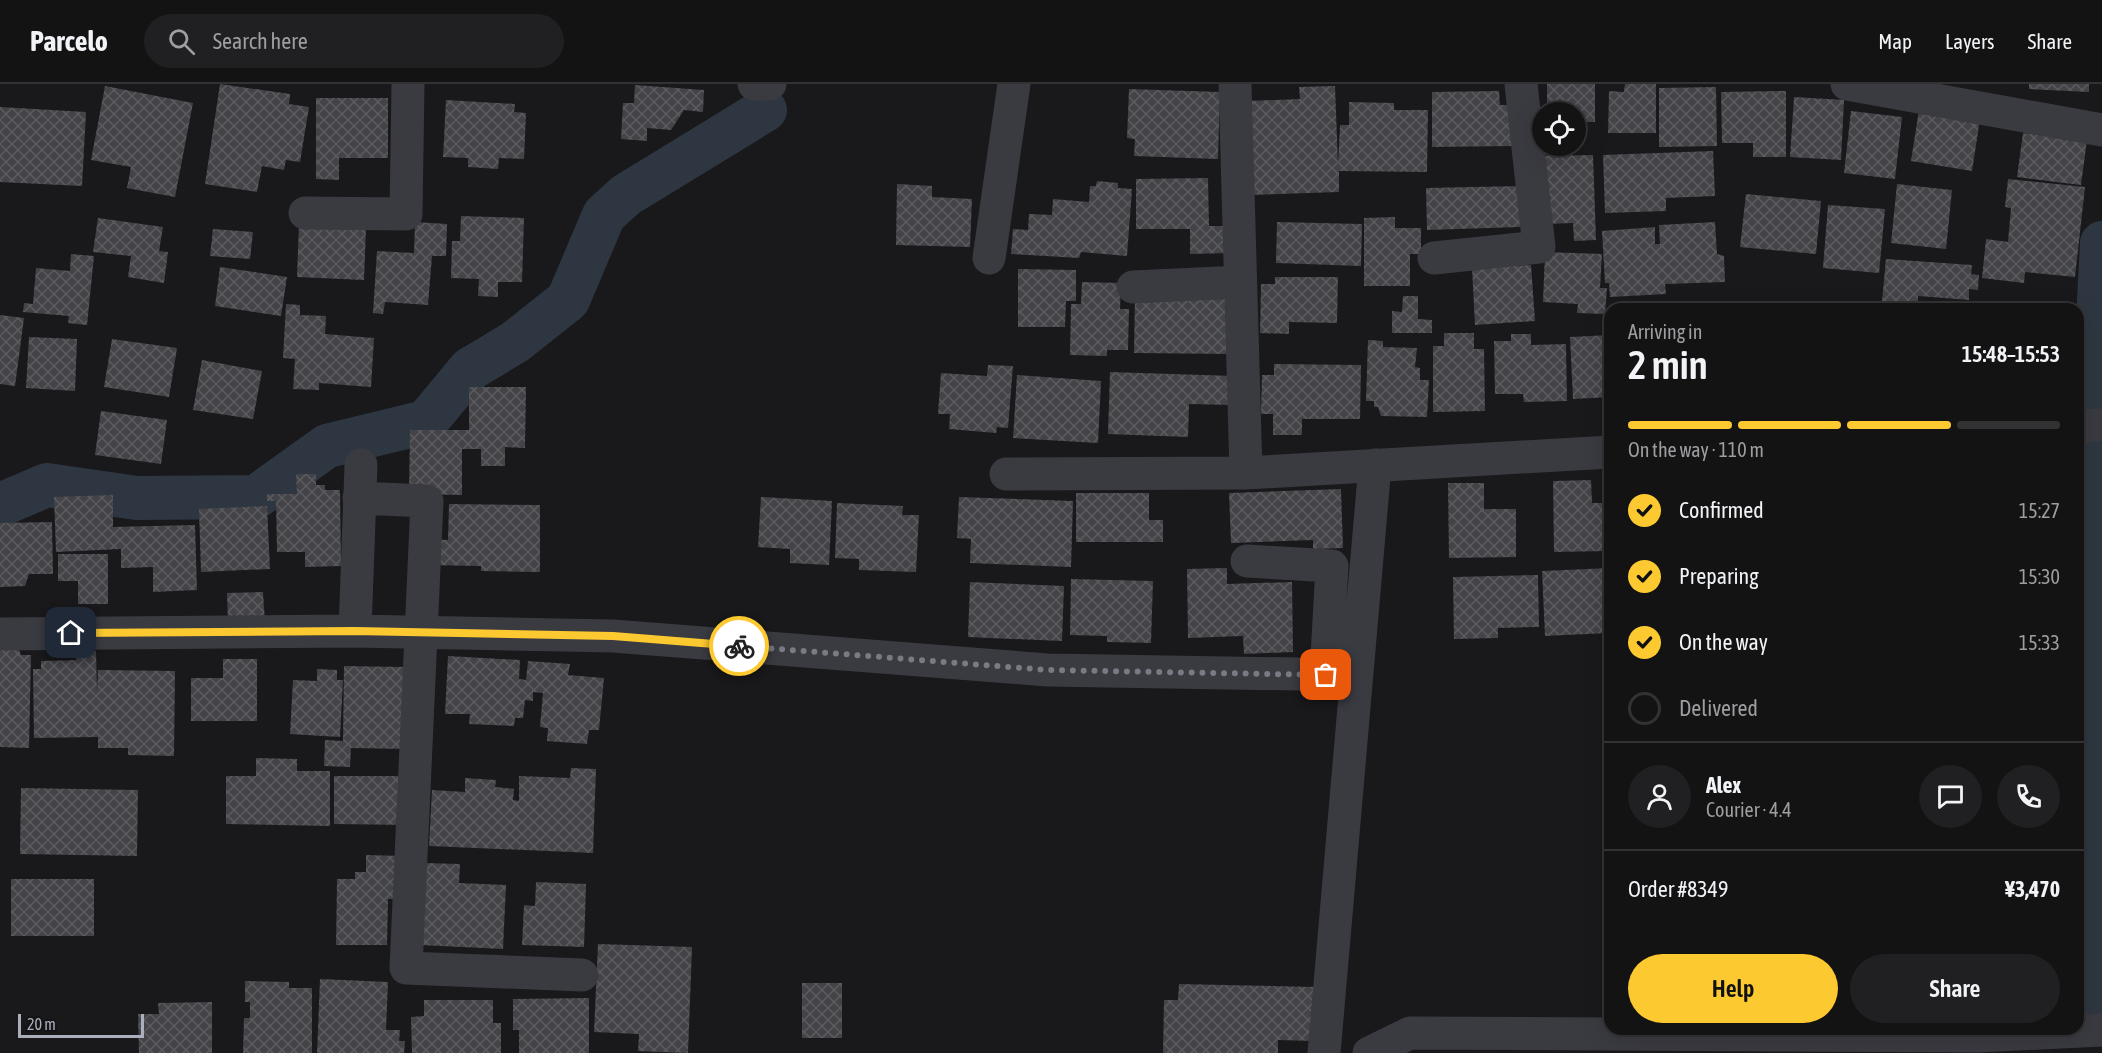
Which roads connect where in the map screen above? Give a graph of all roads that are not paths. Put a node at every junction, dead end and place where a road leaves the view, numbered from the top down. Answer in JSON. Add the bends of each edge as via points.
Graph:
{"nodes":[{"id":1,"x":408,"y":84,"type":"edge"},
{"id":2,"x":754,"y":84,"type":"edge"},
{"id":3,"x":770,"y":84,"type":"edge"},
{"id":4,"x":1014,"y":84,"type":"edge"},
{"id":5,"x":1235,"y":84,"type":"edge"},
{"id":6,"x":1521,"y":84,"type":"edge"},
{"id":7,"x":1847,"y":84,"type":"edge"},
{"id":8,"x":1905,"y":89,"type":"edge"},
{"id":9,"x":2102,"y":130,"type":"edge"},
{"id":10,"x":305,"y":213,"type":"dead end"},
{"id":11,"x":989,"y":258,"type":"dead end"},
{"id":12,"x":1434,"y":258,"type":"dead end"},
{"id":13,"x":1240,"y":282,"type":"junction"},
{"id":14,"x":1133,"y":287,"type":"dead end"},
{"id":15,"x":2102,"y":425,"type":"edge"},
{"id":16,"x":2084,"y":426,"type":"edge"},
{"id":17,"x":1604,"y":452,"type":"edge"},
{"id":18,"x":361,"y":465,"type":"dead end"},
{"id":19,"x":1375,"y":465,"type":"junction"},
{"id":20,"x":1246,"y":473,"type":"junction"},
{"id":21,"x":1006,"y":474,"type":"dead end"},
{"id":22,"x":359,"y":498,"type":"junction"},
{"id":23,"x":1247,"y":561,"type":"dead end"},
{"id":24,"x":355,"y":631,"type":"junction"},
{"id":25,"x":422,"y":632,"type":"junction"},
{"id":26,"x":0,"y":634,"type":"edge"},
{"id":27,"x":1341,"y":675,"type":"junction"},
{"id":28,"x":582,"y":975,"type":"dead end"},
{"id":29,"x":2102,"y":1030,"type":"edge"},
{"id":30,"x":2084,"y":1031,"type":"edge"},
{"id":31,"x":1604,"y":1034,"type":"edge"},
{"id":32,"x":1789,"y":1035,"type":"edge"},
{"id":33,"x":1999,"y":1035,"type":"edge"},
{"id":34,"x":1324,"y":1053,"type":"edge"},
{"id":35,"x":1369,"y":1053,"type":"edge"}],
"edges":[{"from":1,"to":10,"type":"street","via":[[406,214]]},
{"from":2,"to":3,"type":"street"},
{"from":4,"to":11,"type":"street"},
{"from":5,"to":13,"type":"street"},
{"from":6,"to":12,"type":"street","via":[[1539,247]]},
{"from":7,"to":8,"type":"street"},
{"from":8,"to":9,"type":"street"},
{"from":13,"to":14,"type":"street"},
{"from":13,"to":20,"type":"street"},
{"from":15,"to":16,"type":"street"},
{"from":17,"to":19,"type":"street"},
{"from":18,"to":22,"type":"street"},
{"from":19,"to":20,"type":"street"},
{"from":19,"to":27,"type":"street"},
{"from":20,"to":21,"type":"street"},
{"from":22,"to":24,"type":"street"},
{"from":22,"to":25,"type":"street","via":[[427,501]]},
{"from":23,"to":27,"type":"street","via":[[1332,566]]},
{"from":24,"to":25,"type":"street"},
{"from":24,"to":26,"type":"street"},
{"from":25,"to":27,"type":"street","via":[[613,636],[1048,670]]},
{"from":25,"to":28,"type":"street","via":[[406,968]]},
{"from":27,"to":34,"type":"street"},
{"from":29,"to":30,"type":"street"},
{"from":31,"to":35,"type":"street","via":[[1410,1033]]},
{"from":32,"to":33,"type":"street"}]}
